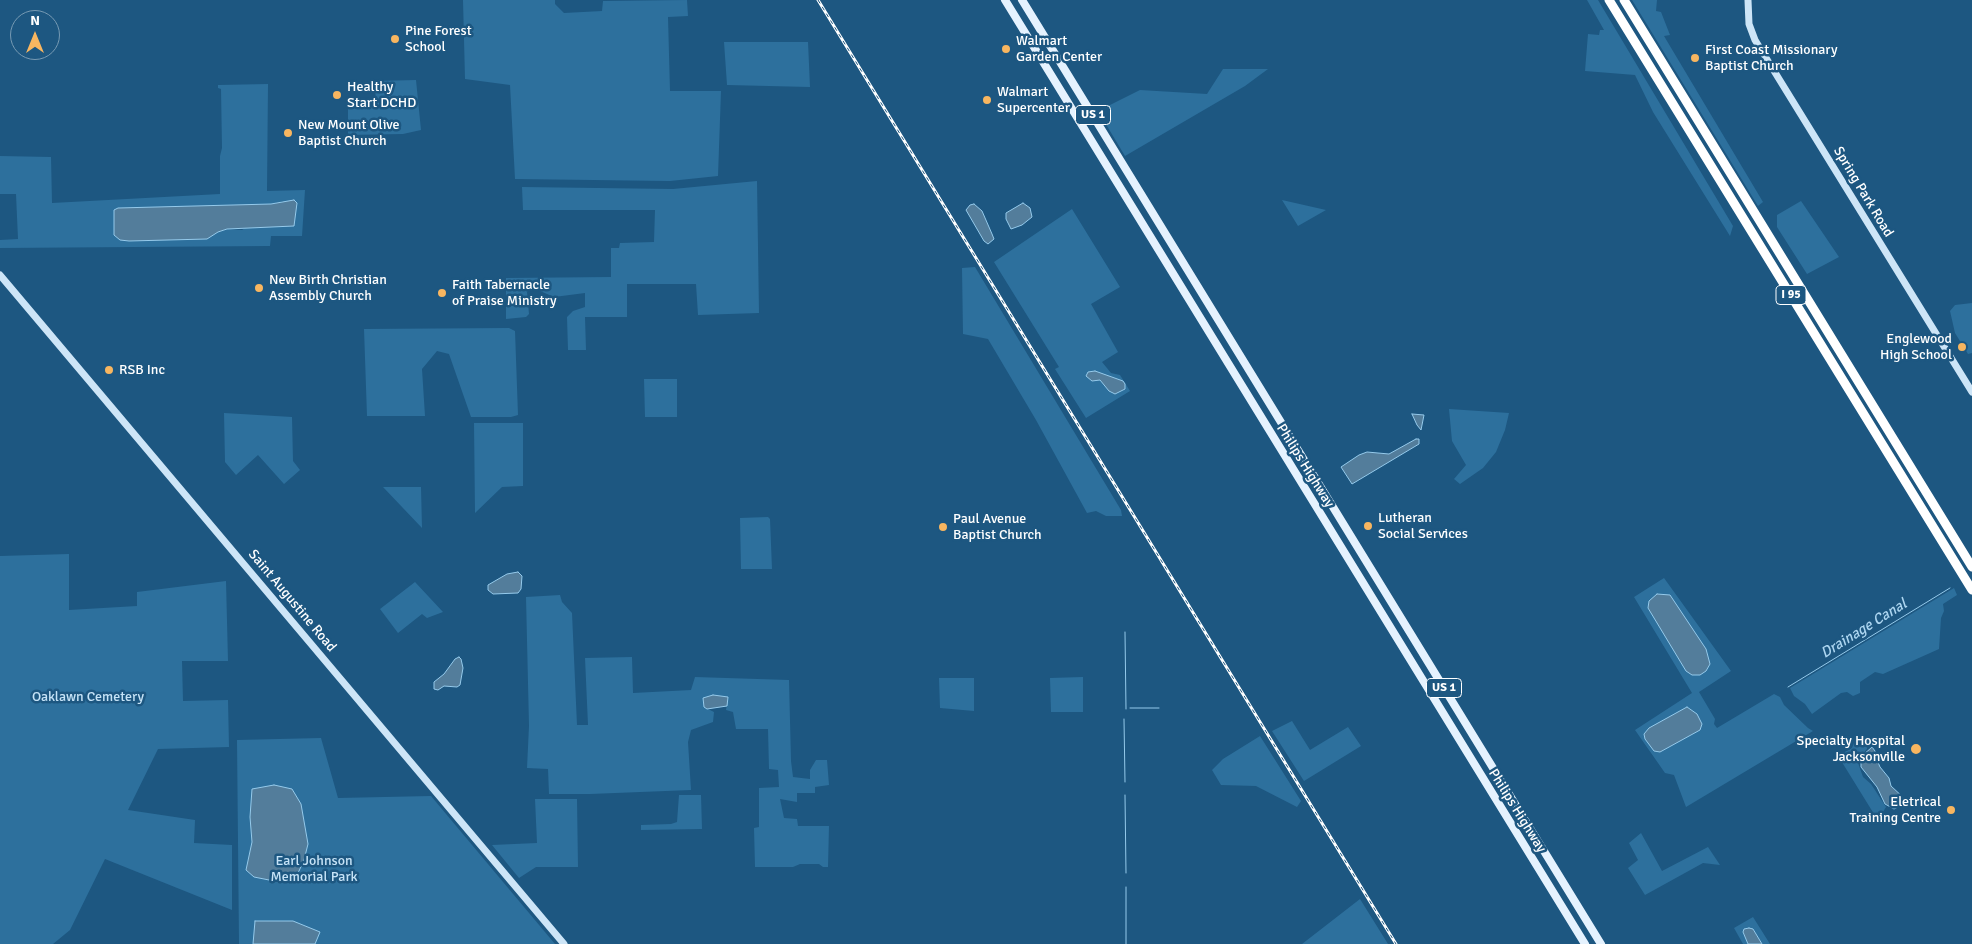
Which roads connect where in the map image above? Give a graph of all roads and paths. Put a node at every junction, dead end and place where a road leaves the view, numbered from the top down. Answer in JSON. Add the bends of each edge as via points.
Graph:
{"nodes":[{"id":1,"x":1005,"y":0,"type":"edge"},
{"id":2,"x":1022,"y":0,"type":"edge"},
{"id":3,"x":1609,"y":0,"type":"edge"},
{"id":4,"x":1624,"y":0,"type":"edge"},
{"id":5,"x":1748,"y":0,"type":"edge"},
{"id":6,"x":1115,"y":180,"type":"junction"},
{"id":7,"x":1143,"y":197,"type":"junction"},
{"id":8,"x":1135,"y":212,"type":"junction"},
{"id":9,"x":1163,"y":230,"type":"junction"},
{"id":10,"x":0,"y":275,"type":"edge"},
{"id":11,"x":1972,"y":392,"type":"edge"},
{"id":12,"x":1972,"y":566,"type":"edge"},
{"id":13,"x":1972,"y":590,"type":"edge"},
{"id":14,"x":564,"y":944,"type":"edge"},
{"id":15,"x":1585,"y":944,"type":"edge"},
{"id":16,"x":1600,"y":944,"type":"edge"}],
"edges":[{"from":1,"to":6,"type":"main road","name":"Philips Highway","number":"US 1"},
{"from":2,"to":7,"type":"main road","name":"Philips Highway","number":"US 1"},
{"from":3,"to":13,"type":"highway","number":"I 95"},
{"from":4,"to":12,"type":"highway","number":"I 95"},
{"from":5,"to":11,"type":"main road","name":"Spring Park Road","via":[[1749,24],[1755,40]]},
{"from":6,"to":7,"type":"main road","via":[[1127,181],[1136,194]]},
{"from":6,"to":8,"type":"main road","name":"Philips Highway","number":"US 1"},
{"from":7,"to":9,"type":"main road","name":"Philips Highway","number":"US 1"},
{"from":8,"to":9,"type":"main road","via":[[1142,215],[1151,229]]},
{"from":8,"to":15,"type":"main road","name":"Philips Highway","number":"US 1"},
{"from":9,"to":16,"type":"main road","name":"Philips Highway","number":"US 1"},
{"from":10,"to":14,"type":"main road","name":"Saint Augustine Road"}]}
